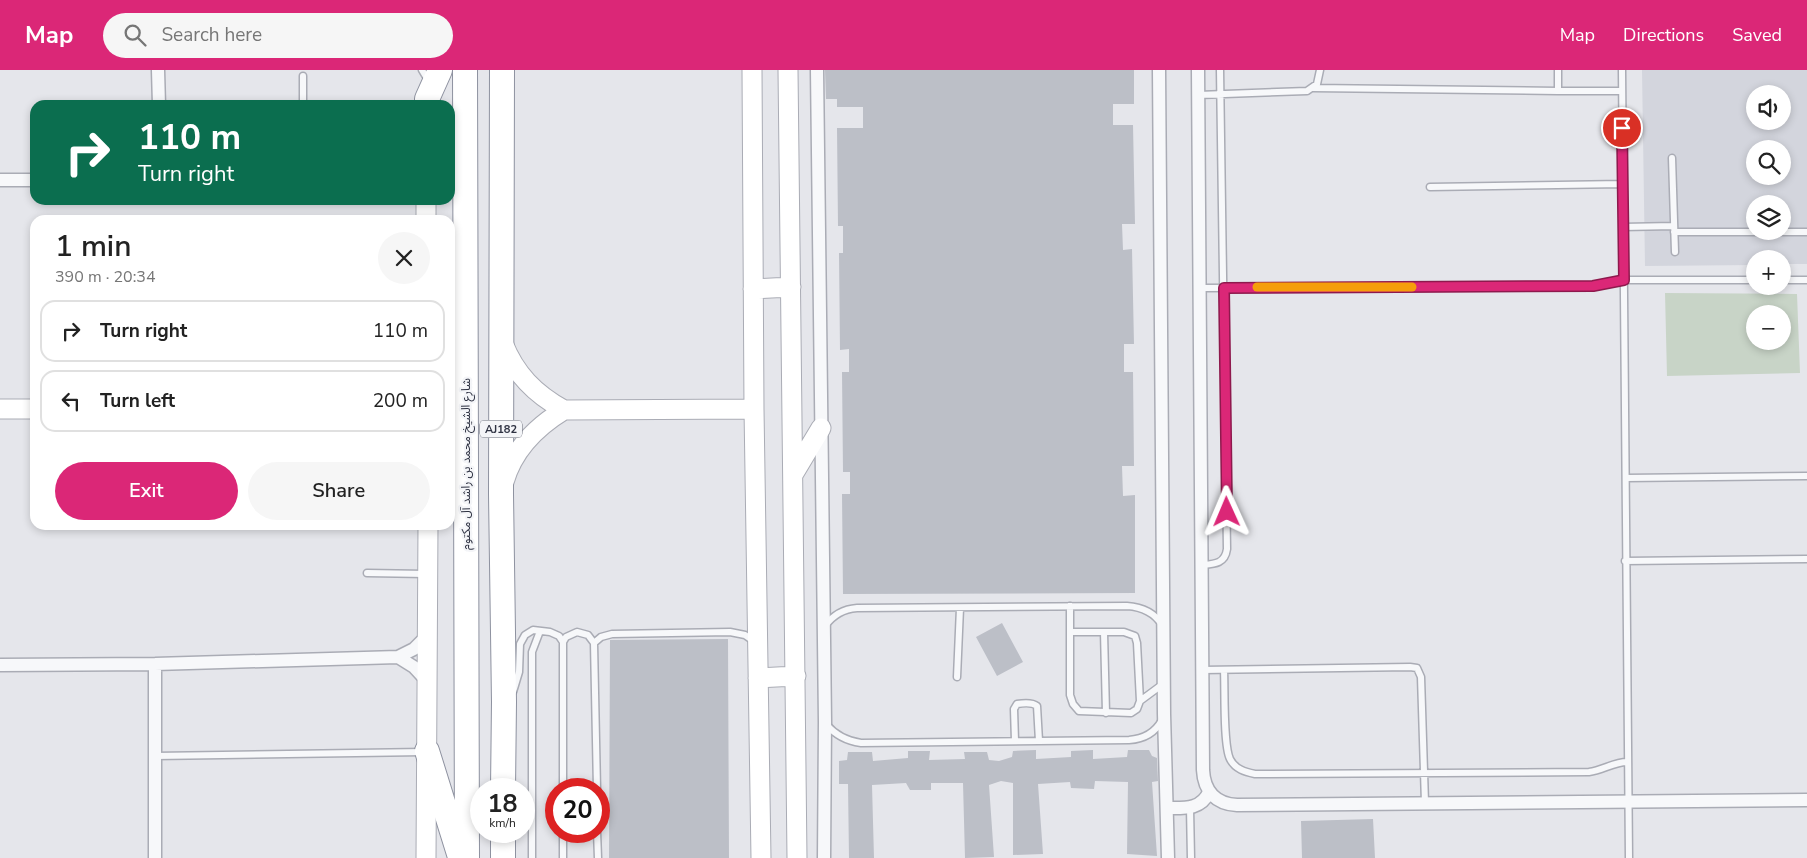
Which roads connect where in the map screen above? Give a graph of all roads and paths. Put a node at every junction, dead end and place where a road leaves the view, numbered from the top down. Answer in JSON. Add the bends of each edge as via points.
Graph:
{"nodes":[{"id":1,"x":158,"y":70,"type":"edge"},
{"id":2,"x":465,"y":70,"type":"edge"},
{"id":3,"x":502,"y":70,"type":"edge"},
{"id":4,"x":752,"y":70,"type":"edge"},
{"id":5,"x":788,"y":70,"type":"edge"},
{"id":6,"x":817,"y":70,"type":"edge"},
{"id":7,"x":1158,"y":70,"type":"edge"},
{"id":8,"x":1198,"y":70,"type":"edge"},
{"id":9,"x":1220,"y":70,"type":"edge"},
{"id":10,"x":1320,"y":70,"type":"edge"},
{"id":11,"x":1558,"y":70,"type":"edge"},
{"id":12,"x":1622,"y":70,"type":"edge"},
{"id":13,"x":303,"y":76,"type":"dead end"},
{"id":14,"x":1313,"y":88,"type":"junction"},
{"id":15,"x":1558,"y":91,"type":"junction"},
{"id":16,"x":1622,"y":91,"type":"junction"},
{"id":17,"x":1220,"y":94,"type":"junction"},
{"id":18,"x":1198,"y":95,"type":"junction"},
{"id":19,"x":159,"y":100,"type":"edge"},
{"id":20,"x":303,"y":100,"type":"edge"},
{"id":21,"x":1672,"y":158,"type":"dead end"},
{"id":22,"x":0,"y":180,"type":"edge"},
{"id":23,"x":30,"y":180,"type":"edge"},
{"id":24,"x":1623,"y":184,"type":"junction"},
{"id":25,"x":1430,"y":187,"type":"dead end"},
{"id":26,"x":1623,"y":227,"type":"junction"},
{"id":27,"x":1674,"y":229,"type":"junction"},
{"id":28,"x":1807,"y":232,"type":"edge"},
{"id":29,"x":1675,"y":252,"type":"dead end"},
{"id":30,"x":1624,"y":280,"type":"junction"},
{"id":31,"x":1746,"y":280,"type":"edge"},
{"id":32,"x":1791,"y":280,"type":"edge"},
{"id":33,"x":1807,"y":280,"type":"edge"},
{"id":34,"x":791,"y":287,"type":"junction"},
{"id":35,"x":753,"y":288,"type":"junction"},
{"id":36,"x":1199,"y":288,"type":"junction"},
{"id":37,"x":1224,"y":288,"type":"junction"},
{"id":38,"x":501,"y":338,"type":"junction"},
{"id":39,"x":754,"y":408,"type":"junction"},
{"id":40,"x":0,"y":409,"type":"edge"},
{"id":41,"x":30,"y":409,"type":"edge"},
{"id":42,"x":564,"y":410,"type":"junction"},
{"id":43,"x":820,"y":428,"type":"junction"},
{"id":44,"x":794,"y":474,"type":"junction"},
{"id":45,"x":1807,"y":476,"type":"edge"},
{"id":46,"x":1626,"y":478,"type":"junction"},
{"id":47,"x":501,"y":494,"type":"junction"},
{"id":48,"x":428,"y":530,"type":"edge"},
{"id":49,"x":1807,"y":560,"type":"edge"},
{"id":50,"x":1626,"y":561,"type":"junction"},
{"id":51,"x":1201,"y":565,"type":"junction"},
{"id":52,"x":367,"y":573,"type":"dead end"},
{"id":53,"x":428,"y":574,"type":"junction"},
{"id":54,"x":1070,"y":606,"type":"junction"},
{"id":55,"x":960,"y":608,"type":"junction"},
{"id":56,"x":1164,"y":629,"type":"junction"},
{"id":57,"x":540,"y":631,"type":"junction"},
{"id":58,"x":823,"y":632,"type":"junction"},
{"id":59,"x":1070,"y":632,"type":"junction"},
{"id":60,"x":1104,"y":632,"type":"junction"},
{"id":61,"x":426,"y":637,"type":"junction"},
{"id":62,"x":562,"y":642,"type":"junction"},
{"id":63,"x":594,"y":643,"type":"junction"},
{"id":64,"x":758,"y":645,"type":"junction"},
{"id":65,"x":398,"y":658,"type":"junction"},
{"id":66,"x":155,"y":664,"type":"junction"},
{"id":67,"x":0,"y":665,"type":"edge"},
{"id":68,"x":1202,"y":670,"type":"junction"},
{"id":69,"x":1224,"y":670,"type":"junction"},
{"id":70,"x":796,"y":676,"type":"junction"},
{"id":71,"x":957,"y":677,"type":"dead end"},
{"id":72,"x":758,"y":678,"type":"junction"},
{"id":73,"x":426,"y":680,"type":"junction"},
{"id":74,"x":1164,"y":683,"type":"junction"},
{"id":75,"x":1140,"y":701,"type":"junction"},
{"id":76,"x":504,"y":702,"type":"junction"},
{"id":77,"x":1106,"y":713,"type":"junction"},
{"id":78,"x":1164,"y":714,"type":"junction"},
{"id":79,"x":824,"y":722,"type":"junction"},
{"id":80,"x":1015,"y":741,"type":"junction"},
{"id":81,"x":1039,"y":741,"type":"junction"},
{"id":82,"x":427,"y":752,"type":"junction"},
{"id":83,"x":155,"y":756,"type":"junction"},
{"id":84,"x":1627,"y":762,"type":"junction"},
{"id":85,"x":1424,"y":772,"type":"junction"},
{"id":86,"x":503,"y":778,"type":"edge"},
{"id":87,"x":563,"y":778,"type":"edge"},
{"id":88,"x":597,"y":778,"type":"edge"},
{"id":89,"x":1209,"y":792,"type":"junction"},
{"id":90,"x":1807,"y":800,"type":"edge"},
{"id":91,"x":1628,"y":802,"type":"junction"},
{"id":92,"x":1425,"y":803,"type":"junction"},
{"id":93,"x":1167,"y":808,"type":"junction"},
{"id":94,"x":1190,"y":808,"type":"junction"},
{"id":95,"x":563,"y":843,"type":"edge"},
{"id":96,"x":597,"y":843,"type":"edge"},
{"id":97,"x":155,"y":858,"type":"edge"},
{"id":98,"x":426,"y":858,"type":"edge"},
{"id":99,"x":460,"y":858,"type":"edge"},
{"id":100,"x":467,"y":858,"type":"edge"},
{"id":101,"x":532,"y":858,"type":"edge"},
{"id":102,"x":563,"y":858,"type":"edge"},
{"id":103,"x":598,"y":858,"type":"edge"},
{"id":104,"x":761,"y":858,"type":"edge"},
{"id":105,"x":797,"y":858,"type":"edge"},
{"id":106,"x":824,"y":858,"type":"edge"},
{"id":107,"x":1168,"y":858,"type":"edge"},
{"id":108,"x":1191,"y":858,"type":"edge"},
{"id":109,"x":1629,"y":858,"type":"edge"}],
"edges":[{"from":1,"to":19,"type":"street"},
{"from":2,"to":100,"type":"highway","name":"شارع الشيخ محمد بن راشد آل مكتوم","number":"AJ182"},
{"from":3,"to":38,"type":"highway","number":"AJ182"},
{"from":4,"to":35,"type":"street"},
{"from":5,"to":34,"type":"street"},
{"from":6,"to":43,"type":"street"},
{"from":7,"to":56,"type":"street"},
{"from":8,"to":18,"type":"street"},
{"from":9,"to":17,"type":"lane"},
{"from":10,"to":14,"type":"lane","via":[[1320,78]]},
{"from":11,"to":15,"type":"lane"},
{"from":12,"to":16,"type":"lane"},
{"from":13,"to":20,"type":"lane"},
{"from":14,"to":15,"type":"lane"},
{"from":14,"to":17,"type":"lane","via":[[1301,92]]},
{"from":15,"to":16,"type":"lane"},
{"from":16,"to":24,"type":"lane"},
{"from":17,"to":18,"type":"lane"},
{"from":17,"to":37,"type":"lane"},
{"from":18,"to":36,"type":"street"},
{"from":21,"to":27,"type":"lane"},
{"from":22,"to":23,"type":"street"},
{"from":24,"to":25,"type":"lane"},
{"from":24,"to":26,"type":"lane"},
{"from":26,"to":27,"type":"lane"},
{"from":26,"to":30,"type":"lane"},
{"from":27,"to":28,"type":"lane"},
{"from":27,"to":29,"type":"lane"},
{"from":30,"to":31,"type":"lane"},
{"from":30,"to":37,"type":"lane","via":[[1593,286]]},
{"from":30,"to":46,"type":"lane"},
{"from":32,"to":33,"type":"lane"},
{"from":34,"to":35,"type":"street"},
{"from":34,"to":44,"type":"street"},
{"from":35,"to":39,"type":"street"},
{"from":36,"to":37,"type":"lane"},
{"from":36,"to":51,"type":"street"},
{"from":37,"to":51,"type":"lane","via":[[1228,549],[1225,558],[1218,563]]},
{"from":38,"to":42,"type":"street","via":[[518,374],[547,401]]},
{"from":38,"to":47,"type":"highway","number":"AJ182"},
{"from":39,"to":42,"type":"street"},
{"from":39,"to":64,"type":"street"},
{"from":40,"to":41,"type":"street"},
{"from":42,"to":47,"type":"street","via":[[548,420],[523,445],[509,469]]},
{"from":43,"to":44,"type":"street"},
{"from":43,"to":58,"type":"street"},
{"from":44,"to":70,"type":"street"},
{"from":45,"to":46,"type":"lane"},
{"from":46,"to":50,"type":"lane"},
{"from":47,"to":76,"type":"highway","number":"AJ182"},
{"from":48,"to":53,"type":"street"},
{"from":49,"to":50,"type":"lane"},
{"from":50,"to":84,"type":"lane"},
{"from":51,"to":68,"type":"street"},
{"from":52,"to":53,"type":"lane"},
{"from":53,"to":61,"type":"street"},
{"from":54,"to":55,"type":"lane"},
{"from":54,"to":56,"type":"lane","via":[[1136,607],[1152,614]]},
{"from":54,"to":59,"type":"lane"},
{"from":55,"to":58,"type":"lane","via":[[850,609],[830,619]]},
{"from":55,"to":71,"type":"lane"},
{"from":56,"to":74,"type":"street"},
{"from":57,"to":62,"type":"lane","via":[[555,633]]},
{"from":57,"to":76,"type":"lane","via":[[529,632],[522,639],[518,679]]},
{"from":57,"to":101,"type":"lane","via":[[532,652]]},
{"from":58,"to":79,"type":"street"},
{"from":59,"to":60,"type":"lane"},
{"from":59,"to":77,"type":"lane","via":[[1070,695],[1073,704],[1079,711]]},
{"from":60,"to":75,"type":"lane","via":[[1128,632],[1135,636]]},
{"from":60,"to":77,"type":"lane"},
{"from":61,"to":65,"type":"street"},
{"from":61,"to":73,"type":"street"},
{"from":62,"to":63,"type":"lane","via":[[566,636],[577,632],[588,635]]},
{"from":62,"to":87,"type":"lane"},
{"from":63,"to":64,"type":"lane","via":[[612,634],[730,632],[745,635]]},
{"from":63,"to":88,"type":"lane"},
{"from":64,"to":72,"type":"street"},
{"from":65,"to":66,"type":"street"},
{"from":65,"to":73,"type":"street","via":[[414,667]]},
{"from":66,"to":67,"type":"street"},
{"from":66,"to":83,"type":"street"},
{"from":68,"to":69,"type":"lane"},
{"from":68,"to":89,"type":"street","via":[[1203,770]]},
{"from":69,"to":85,"type":"lane","via":[[1228,752],[1241,770],[1255,774]]},
{"from":69,"to":85,"type":"lane","via":[[1417,668],[1421,677]]},
{"from":70,"to":72,"type":"street"},
{"from":70,"to":105,"type":"street"},
{"from":72,"to":104,"type":"street"},
{"from":73,"to":82,"type":"street"},
{"from":74,"to":75,"type":"lane"},
{"from":74,"to":78,"type":"street"},
{"from":75,"to":77,"type":"lane","via":[[1137,709],[1130,713]]},
{"from":76,"to":86,"type":"highway","number":"AJ182"},
{"from":78,"to":81,"type":"lane","via":[[1157,728],[1137,740]]},
{"from":78,"to":93,"type":"street"},
{"from":79,"to":80,"type":"lane","via":[[837,735],[862,743]]},
{"from":79,"to":106,"type":"street"},
{"from":80,"to":81,"type":"lane"},
{"from":80,"to":81,"type":"lane","via":[[1014,709],[1020,703],[1037,706]]},
{"from":82,"to":83,"type":"lane"},
{"from":82,"to":98,"type":"street"},
{"from":82,"to":99,"type":"highway"},
{"from":83,"to":97,"type":"street"},
{"from":84,"to":85,"type":"lane","via":[[1589,772]]},
{"from":84,"to":91,"type":"lane"},
{"from":85,"to":92,"type":"lane"},
{"from":89,"to":92,"type":"street","via":[[1217,800],[1237,805]]},
{"from":89,"to":94,"type":"street","via":[[1200,805]]},
{"from":90,"to":91,"type":"street"},
{"from":91,"to":92,"type":"street"},
{"from":91,"to":109,"type":"lane"},
{"from":93,"to":94,"type":"street"},
{"from":93,"to":107,"type":"street"},
{"from":94,"to":108,"type":"lane"},
{"from":95,"to":102,"type":"lane"},
{"from":96,"to":103,"type":"lane"}]}
